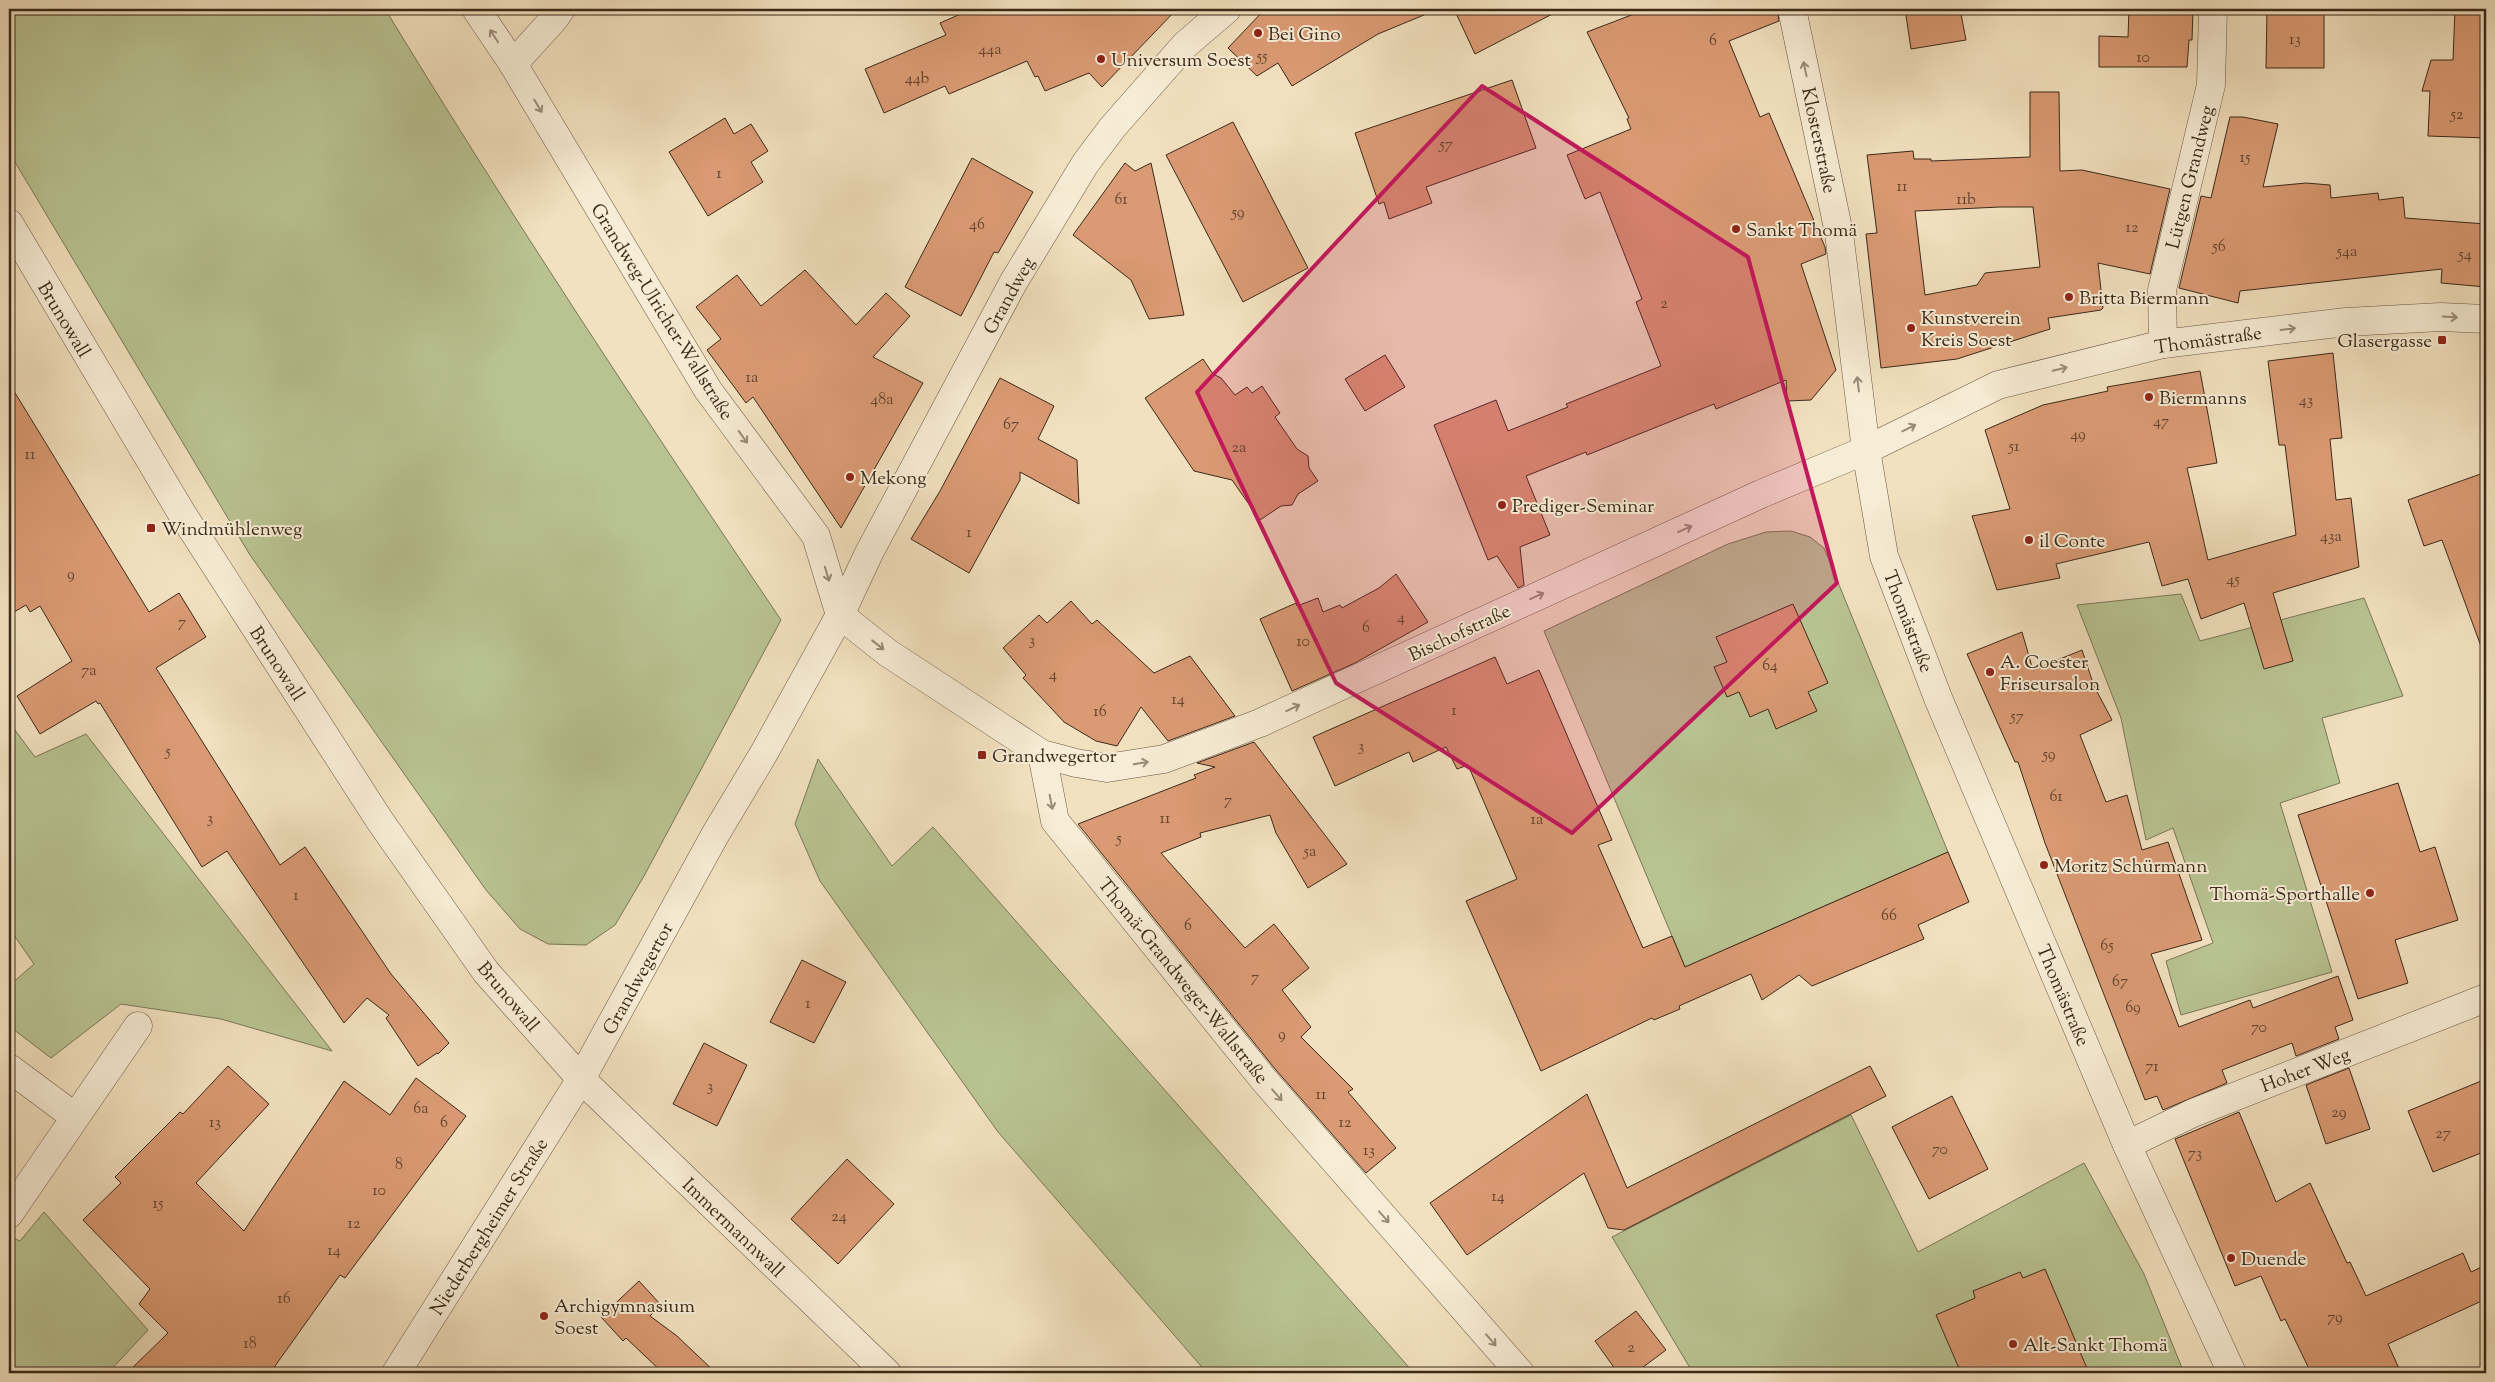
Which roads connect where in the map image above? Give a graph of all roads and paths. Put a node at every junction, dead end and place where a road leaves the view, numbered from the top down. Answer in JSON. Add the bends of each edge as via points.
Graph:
{"nodes":[{"id":1,"x":476,"y":9,"type":"edge"},
{"id":2,"x":561,"y":9,"type":"edge"},
{"id":3,"x":1227,"y":9,"type":"edge"},
{"id":4,"x":1792,"y":9,"type":"edge"},
{"id":5,"x":2213,"y":9,"type":"edge"},
{"id":6,"x":513,"y":64,"type":"junction"},
{"id":7,"x":9,"y":223,"type":"edge"},
{"id":8,"x":2486,"y":319,"type":"edge"},
{"id":9,"x":2163,"y":344,"type":"junction"},
{"id":10,"x":1866,"y":450,"type":"junction"},
{"id":11,"x":840,"y":615,"type":"junction"},
{"id":12,"x":1042,"y":754,"type":"junction"},
{"id":13,"x":2486,"y":998,"type":"edge"},
{"id":14,"x":138,"y":1026,"type":"dead end"},
{"id":15,"x":9,"y":1068,"type":"edge"},
{"id":16,"x":581,"y":1079,"type":"junction"},
{"id":17,"x":75,"y":1117,"type":"junction"},
{"id":18,"x":2127,"y":1145,"type":"junction"},
{"id":19,"x":9,"y":1214,"type":"edge"},
{"id":20,"x":396,"y":1373,"type":"edge"},
{"id":21,"x":887,"y":1373,"type":"edge"},
{"id":22,"x":1520,"y":1373,"type":"edge"},
{"id":23,"x":2232,"y":1373,"type":"edge"}],
"edges":[{"from":6,"to":1,"type":"street","name":"Grandweg-Ulricher-Wallstraße","one_way":true},
{"from":2,"to":6,"type":"street"},
{"from":3,"to":11,"type":"street","name":"Grandweg","via":[[1185,45],[1085,164],[1013,283],[869,553]]},
{"from":10,"to":4,"type":"street","name":"Klosterstraße","one_way":true,"via":[[1840,234]]},
{"from":5,"to":9,"type":"street","name":"Lütgen Grandweg","via":[[2211,85],[2162,290]]},
{"from":6,"to":11,"type":"street","name":"Grandweg-Ulricher-Wallstraße","one_way":true,"via":[[708,390],[816,536]]},
{"from":7,"to":16,"type":"street","name":"Brunowall","via":[[181,512],[380,821],[486,972]]},
{"from":9,"to":8,"type":"street","name":"Thomästraße","one_way":true,"via":[[2346,322],[2441,317]]},
{"from":10,"to":9,"type":"street","name":"Thomästraße","one_way":true,"via":[[1998,385]]},
{"from":12,"to":10,"type":"street","name":"Bischofstraße","one_way":true,"via":[[1107,768],[1164,759],[1260,723],[1761,494]]},
{"from":10,"to":18,"type":"street","name":"Thomästraße","via":[[1884,556],[1938,698]]},
{"from":11,"to":12,"type":"street","one_way":true,"via":[[888,653]]},
{"from":11,"to":16,"type":"street","name":"Grandwegertor"},
{"from":12,"to":22,"type":"street","name":"Thomä-Grandweger-Wallstraße","one_way":true,"via":[[1055,821],[1264,1080]]},
{"from":13,"to":18,"type":"street","name":"Hoher Weg","via":[[2193,1113]]},
{"from":14,"to":17,"type":"street"},
{"from":15,"to":17,"type":"street"},
{"from":16,"to":20,"type":"street","name":"Niederbergheimer Straße"},
{"from":16,"to":21,"type":"street","name":"Immermannwall"},
{"from":17,"to":19,"type":"street"},
{"from":18,"to":23,"type":"street","name":"Thomästraße"}]}
